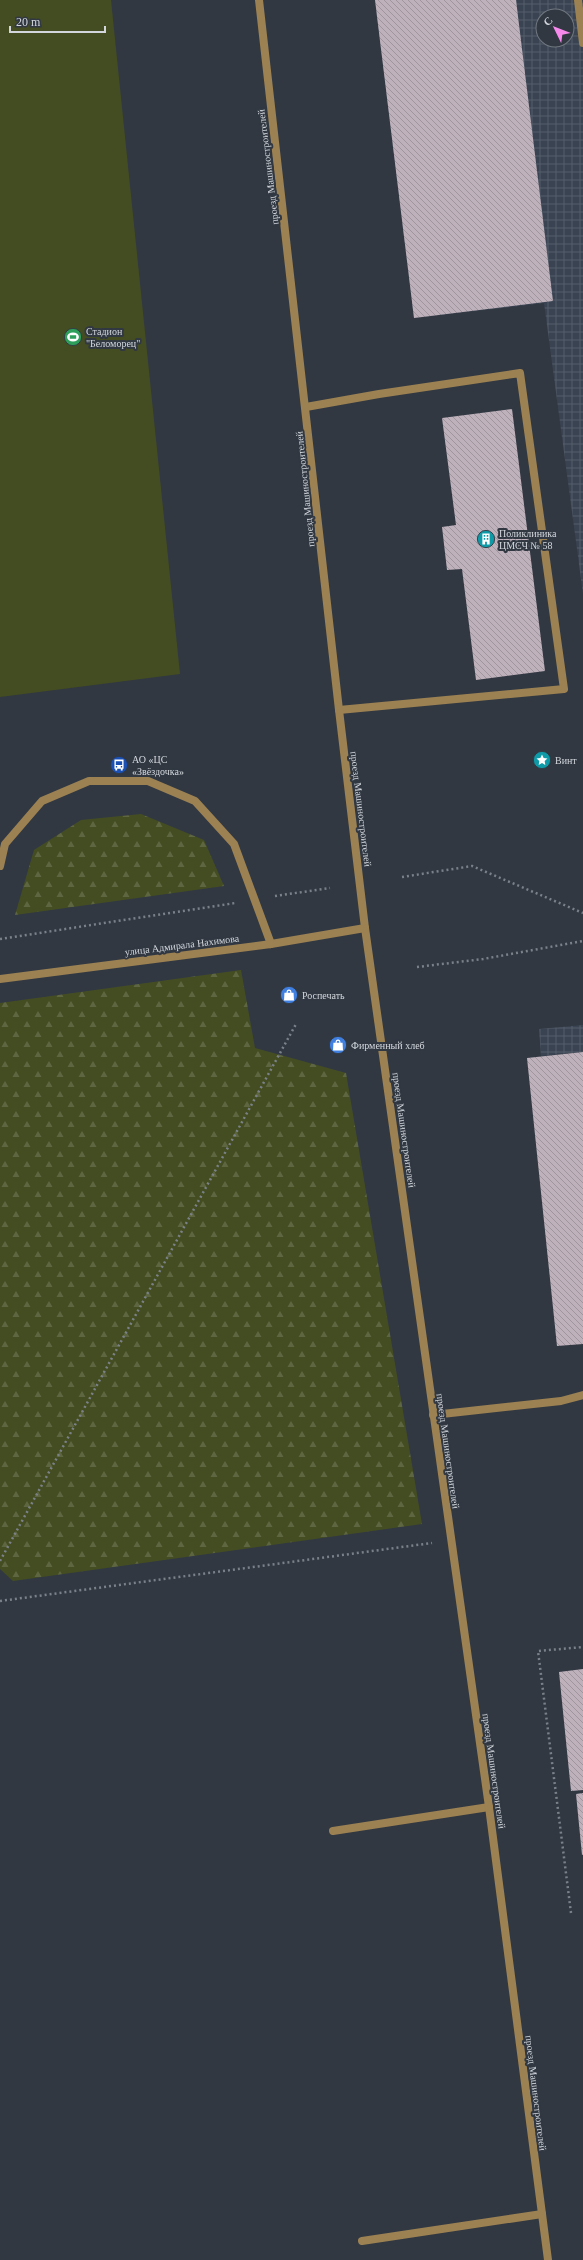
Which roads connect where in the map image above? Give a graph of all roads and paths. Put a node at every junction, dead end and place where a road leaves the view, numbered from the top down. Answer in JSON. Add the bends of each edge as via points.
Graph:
{"nodes":[{"id":1,"x":259,"y":0,"type":"edge"},
{"id":2,"x":578,"y":0,"type":"edge"},
{"id":3,"x":583,"y":43,"type":"edge"},
{"id":4,"x":306,"y":407,"type":"junction"},
{"id":5,"x":339,"y":710,"type":"junction"},
{"id":6,"x":0,"y":866,"type":"edge"},
{"id":7,"x":402,"y":876,"type":"dead end"},
{"id":8,"x":330,"y":888,"type":"dead end"},
{"id":9,"x":256,"y":899,"type":"junction"},
{"id":10,"x":583,"y":913,"type":"edge"},
{"id":11,"x":366,"y":928,"type":"junction"},
{"id":12,"x":0,"y":939,"type":"edge"},
{"id":13,"x":583,"y":941,"type":"edge"},
{"id":14,"x":271,"y":944,"type":"junction"},
{"id":15,"x":417,"y":967,"type":"dead end"},
{"id":16,"x":0,"y":978,"type":"edge"},
{"id":17,"x":296,"y":1024,"type":"dead end"},
{"id":18,"x":583,"y":1395,"type":"edge"},
{"id":19,"x":433,"y":1415,"type":"junction"},
{"id":20,"x":450,"y":1540,"type":"junction"},
{"id":21,"x":0,"y":1561,"type":"edge"},
{"id":22,"x":0,"y":1602,"type":"edge"},
{"id":23,"x":583,"y":1647,"type":"edge"},
{"id":24,"x":489,"y":1807,"type":"junction"},
{"id":25,"x":333,"y":1831,"type":"dead end"},
{"id":26,"x":571,"y":1913,"type":"dead end"},
{"id":27,"x":542,"y":2214,"type":"junction"},
{"id":28,"x":362,"y":2241,"type":"dead end"},
{"id":29,"x":548,"y":2260,"type":"edge"}],
"edges":[{"from":1,"to":4,"type":"street","name":"проезд Машиностроителей"},
{"from":2,"to":3,"type":"street"},
{"from":4,"to":5,"type":"street","name":"проезд Машиностроителей"},
{"from":4,"to":5,"type":"street","via":[[520,373],[564,689]]},
{"from":5,"to":11,"type":"street","name":"проезд Машиностроителей"},
{"from":6,"to":9,"type":"street","via":[[5,844],[42,801],[89,782],[148,781],[195,801],[234,844]]},
{"from":7,"to":10,"type":"path","via":[[472,866]]},
{"from":8,"to":9,"type":"path"},
{"from":9,"to":12,"type":"path"},
{"from":9,"to":14,"type":"street"},
{"from":11,"to":14,"type":"street","name":"улица Адмирала Нахимова"},
{"from":11,"to":19,"type":"street","name":"проезд Машиностроителей"},
{"from":13,"to":15,"type":"path","via":[[483,959]]},
{"from":14,"to":16,"type":"street","name":"улица Адмирала Нахимова"},
{"from":17,"to":21,"type":"path"},
{"from":18,"to":19,"type":"street","via":[[561,1402]]},
{"from":19,"to":20,"type":"street","name":"проезд Машиностроителей"},
{"from":20,"to":22,"type":"path"},
{"from":20,"to":24,"type":"street","name":"проезд Машиностроителей"},
{"from":23,"to":26,"type":"path","via":[[538,1651]]},
{"from":24,"to":25,"type":"street"},
{"from":24,"to":27,"type":"street","name":"проезд Машиностроителей"},
{"from":27,"to":28,"type":"street"},
{"from":27,"to":29,"type":"street","name":"проезд Машиностроителей"}]}
